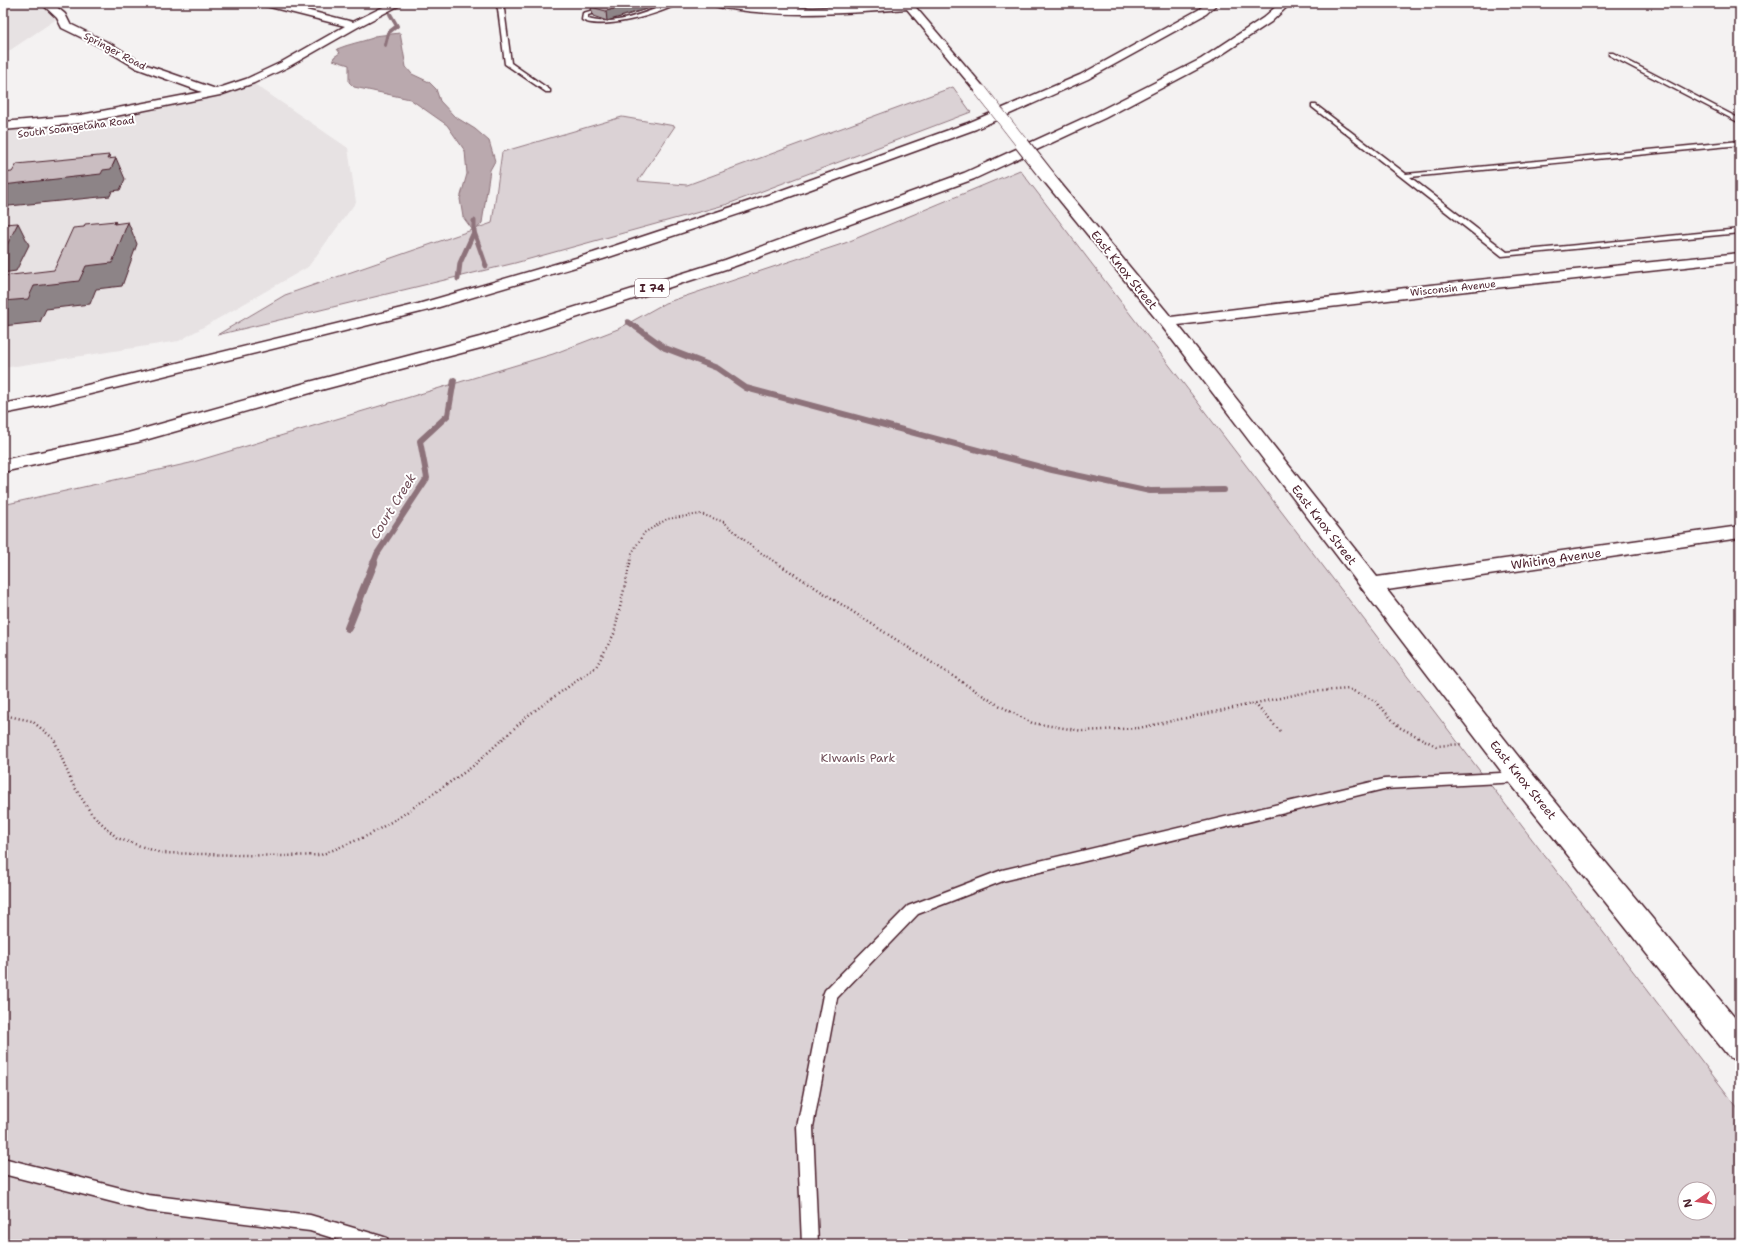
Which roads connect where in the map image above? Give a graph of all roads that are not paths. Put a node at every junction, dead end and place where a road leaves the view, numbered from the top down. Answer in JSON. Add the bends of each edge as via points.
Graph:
{"nodes":[{"id":1,"x":46,"y":3,"type":"edge"},
{"id":2,"x":266,"y":3,"type":"edge"},
{"id":3,"x":399,"y":3,"type":"edge"},
{"id":4,"x":498,"y":3,"type":"edge"},
{"id":5,"x":626,"y":3,"type":"edge"},
{"id":6,"x":676,"y":3,"type":"edge"},
{"id":7,"x":716,"y":3,"type":"edge"},
{"id":8,"x":1213,"y":3,"type":"edge"},
{"id":9,"x":1286,"y":3,"type":"edge"},
{"id":10,"x":908,"y":4,"type":"edge"},
{"id":11,"x":354,"y":25,"type":"junction"},
{"id":12,"x":1611,"y":54,"type":"dead end"},
{"id":13,"x":548,"y":91,"type":"dead end"},
{"id":14,"x":216,"y":93,"type":"junction"},
{"id":15,"x":1314,"y":106,"type":"dead end"},
{"id":16,"x":1740,"y":121,"type":"edge"},
{"id":17,"x":3,"y":126,"type":"edge"},
{"id":18,"x":3,"y":136,"type":"edge"},
{"id":19,"x":1740,"y":143,"type":"edge"},
{"id":20,"x":1404,"y":176,"type":"junction"},
{"id":21,"x":1740,"y":232,"type":"edge"},
{"id":22,"x":1740,"y":257,"type":"edge"},
{"id":23,"x":1167,"y":322,"type":"junction"},
{"id":24,"x":3,"y":408,"type":"edge"},
{"id":25,"x":3,"y":466,"type":"edge"},
{"id":26,"x":1740,"y":532,"type":"edge"},
{"id":27,"x":1371,"y":585,"type":"junction"},
{"id":28,"x":1520,"y":777,"type":"junction"},
{"id":29,"x":1740,"y":1047,"type":"edge"},
{"id":30,"x":3,"y":1166,"type":"edge"},
{"id":31,"x":381,"y":1244,"type":"edge"},
{"id":32,"x":810,"y":1244,"type":"edge"}],
"edges":[{"from":1,"to":14,"type":"main road","name":"Springer Road","via":[[61,16],[66,26],[140,66]]},
{"from":2,"to":11,"type":"main road"},
{"from":3,"to":11,"type":"main road","name":"South Soangetaha Road"},
{"from":4,"to":13,"type":"lane","via":[[508,64]]},
{"from":5,"to":6,"type":"lane","via":[[585,14],[585,20],[590,23],[606,24]]},
{"from":7,"to":10,"type":"main road","via":[[791,12],[837,11]]},
{"from":8,"to":24,"type":"main road","via":[[1202,12],[1084,77],[972,126],[776,197],[598,256],[423,307],[38,402]]},
{"from":9,"to":25,"type":"main road","number":"I 74","via":[[1267,20],[1205,61],[1101,115],[969,176],[730,263],[486,341],[131,438]]},
{"from":10,"to":23,"type":"main road","name":"East Knox Street","bridge":true},
{"from":11,"to":14,"type":"main road","name":"South Soangetaha Road","via":[[284,65]]},
{"from":12,"to":16,"type":"lane"},
{"from":14,"to":17,"type":"main road","name":"South Soangetaha Road","via":[[81,119]]},
{"from":14,"to":18,"type":"main road","name":"South Soangetaha Road","via":[[198,104],[144,118]]},
{"from":15,"to":20,"type":"lane"},
{"from":19,"to":20,"type":"lane"},
{"from":20,"to":21,"type":"lane","via":[[1505,254]]},
{"from":22,"to":23,"type":"main road","name":"Wisconsin Avenue","via":[[1430,290]]},
{"from":23,"to":27,"type":"main road","name":"East Knox Street"},
{"from":26,"to":27,"type":"main road","name":"Whiting Avenue"},
{"from":27,"to":28,"type":"main road","name":"East Knox Street"},
{"from":28,"to":29,"type":"main road","name":"East Knox Street"},
{"from":28,"to":32,"type":"lane","via":[[1384,784],[1002,876],[914,910],[830,995],[805,1127]]},
{"from":30,"to":31,"type":"lane","via":[[148,1203],[310,1223]]}]}
